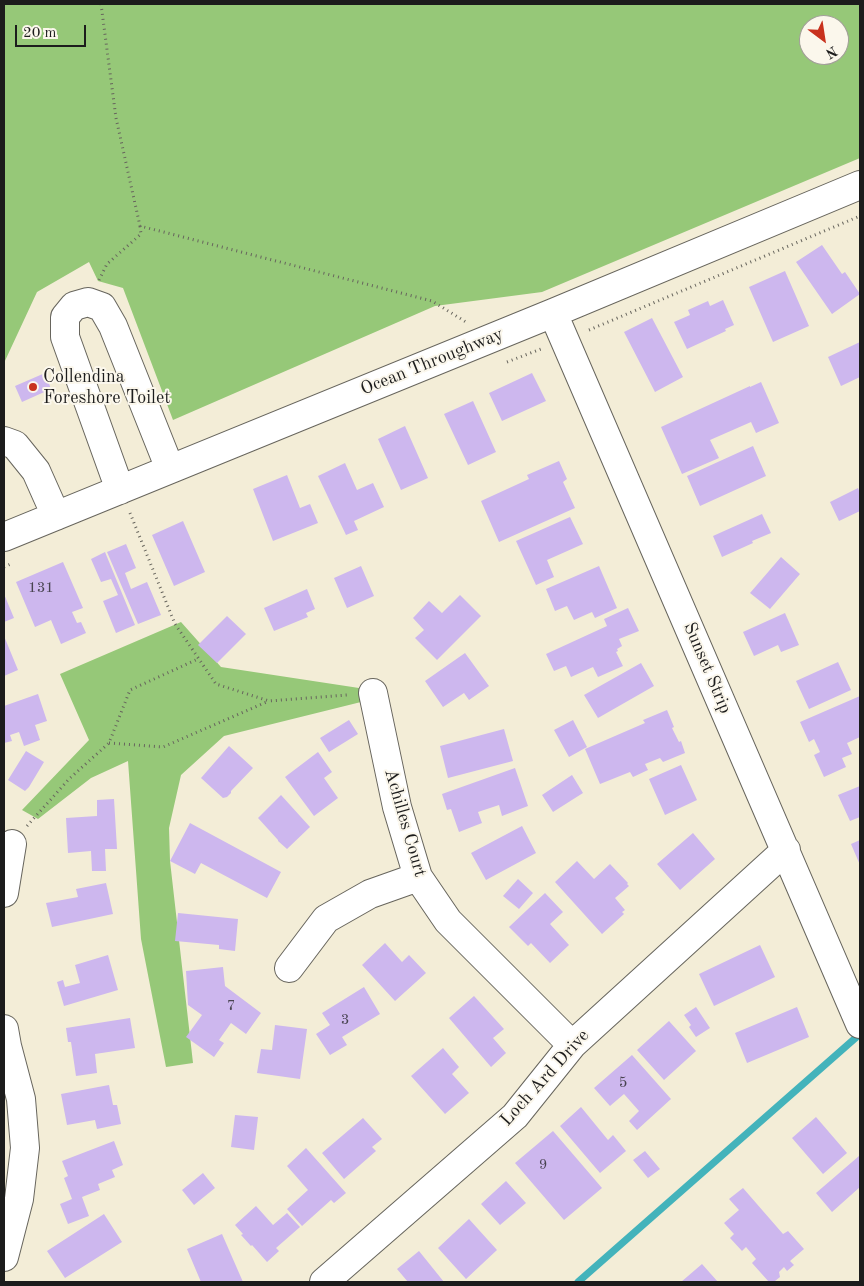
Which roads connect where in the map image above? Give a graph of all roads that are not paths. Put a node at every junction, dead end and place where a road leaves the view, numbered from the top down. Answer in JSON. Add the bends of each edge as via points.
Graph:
{"nodes":[{"id":1,"x":860,"y":186,"type":"edge"},
{"id":2,"x":552,"y":313,"type":"junction"},
{"id":3,"x":4,"y":441,"type":"edge"},
{"id":4,"x":170,"y":469,"type":"junction"},
{"id":5,"x":120,"y":490,"type":"junction"},
{"id":6,"x":56,"y":516,"type":"junction"},
{"id":7,"x":4,"y":537,"type":"edge"},
{"id":8,"x":373,"y":693,"type":"road end"},
{"id":9,"x":12,"y":844,"type":"road end"},
{"id":10,"x":786,"y":850,"type":"junction"},
{"id":11,"x":418,"y":877,"type":"junction"},
{"id":12,"x":4,"y":893,"type":"edge"},
{"id":13,"x":289,"y":968,"type":"dead end"},
{"id":14,"x":860,"y":1022,"type":"edge"},
{"id":15,"x":4,"y":1029,"type":"edge"},
{"id":16,"x":572,"y":1045,"type":"junction"},
{"id":17,"x":4,"y":1257,"type":"edge"},
{"id":18,"x":324,"y":1282,"type":"edge"}],
"edges":[{"from":1,"to":2,"type":"street","name":"Ocean Throughway"},
{"from":2,"to":4,"type":"street","name":"Ocean Throughway"},
{"from":2,"to":10,"type":"street","name":"Sunset Strip"},
{"from":3,"to":6,"type":"street","via":[[16,445],[36,471]]},
{"from":4,"to":5,"type":"street","name":"Ocean Throughway"},
{"from":4,"to":5,"type":"street","via":[[114,326],[102,307],[88,302],[74,306],[65,317],[65,337]]},
{"from":5,"to":6,"type":"street","name":"Ocean Throughway"},
{"from":6,"to":7,"type":"street","name":"Ocean Throughway"},
{"from":8,"to":11,"type":"street","name":"Achilles Court","via":[[397,807]]},
{"from":9,"to":12,"type":"street"},
{"from":10,"to":14,"type":"street","name":"Sunset Strip"},
{"from":10,"to":16,"type":"street","name":"Loch Ard Drive"},
{"from":11,"to":13,"type":"street","via":[[370,894],[326,919]]},
{"from":11,"to":16,"type":"street","name":"Achilles Court","via":[[448,921]]},
{"from":15,"to":17,"type":"street","via":[[21,1098],[25,1148],[19,1199]]},
{"from":16,"to":18,"type":"street","name":"Loch Ard Drive","via":[[515,1116]]}]}
